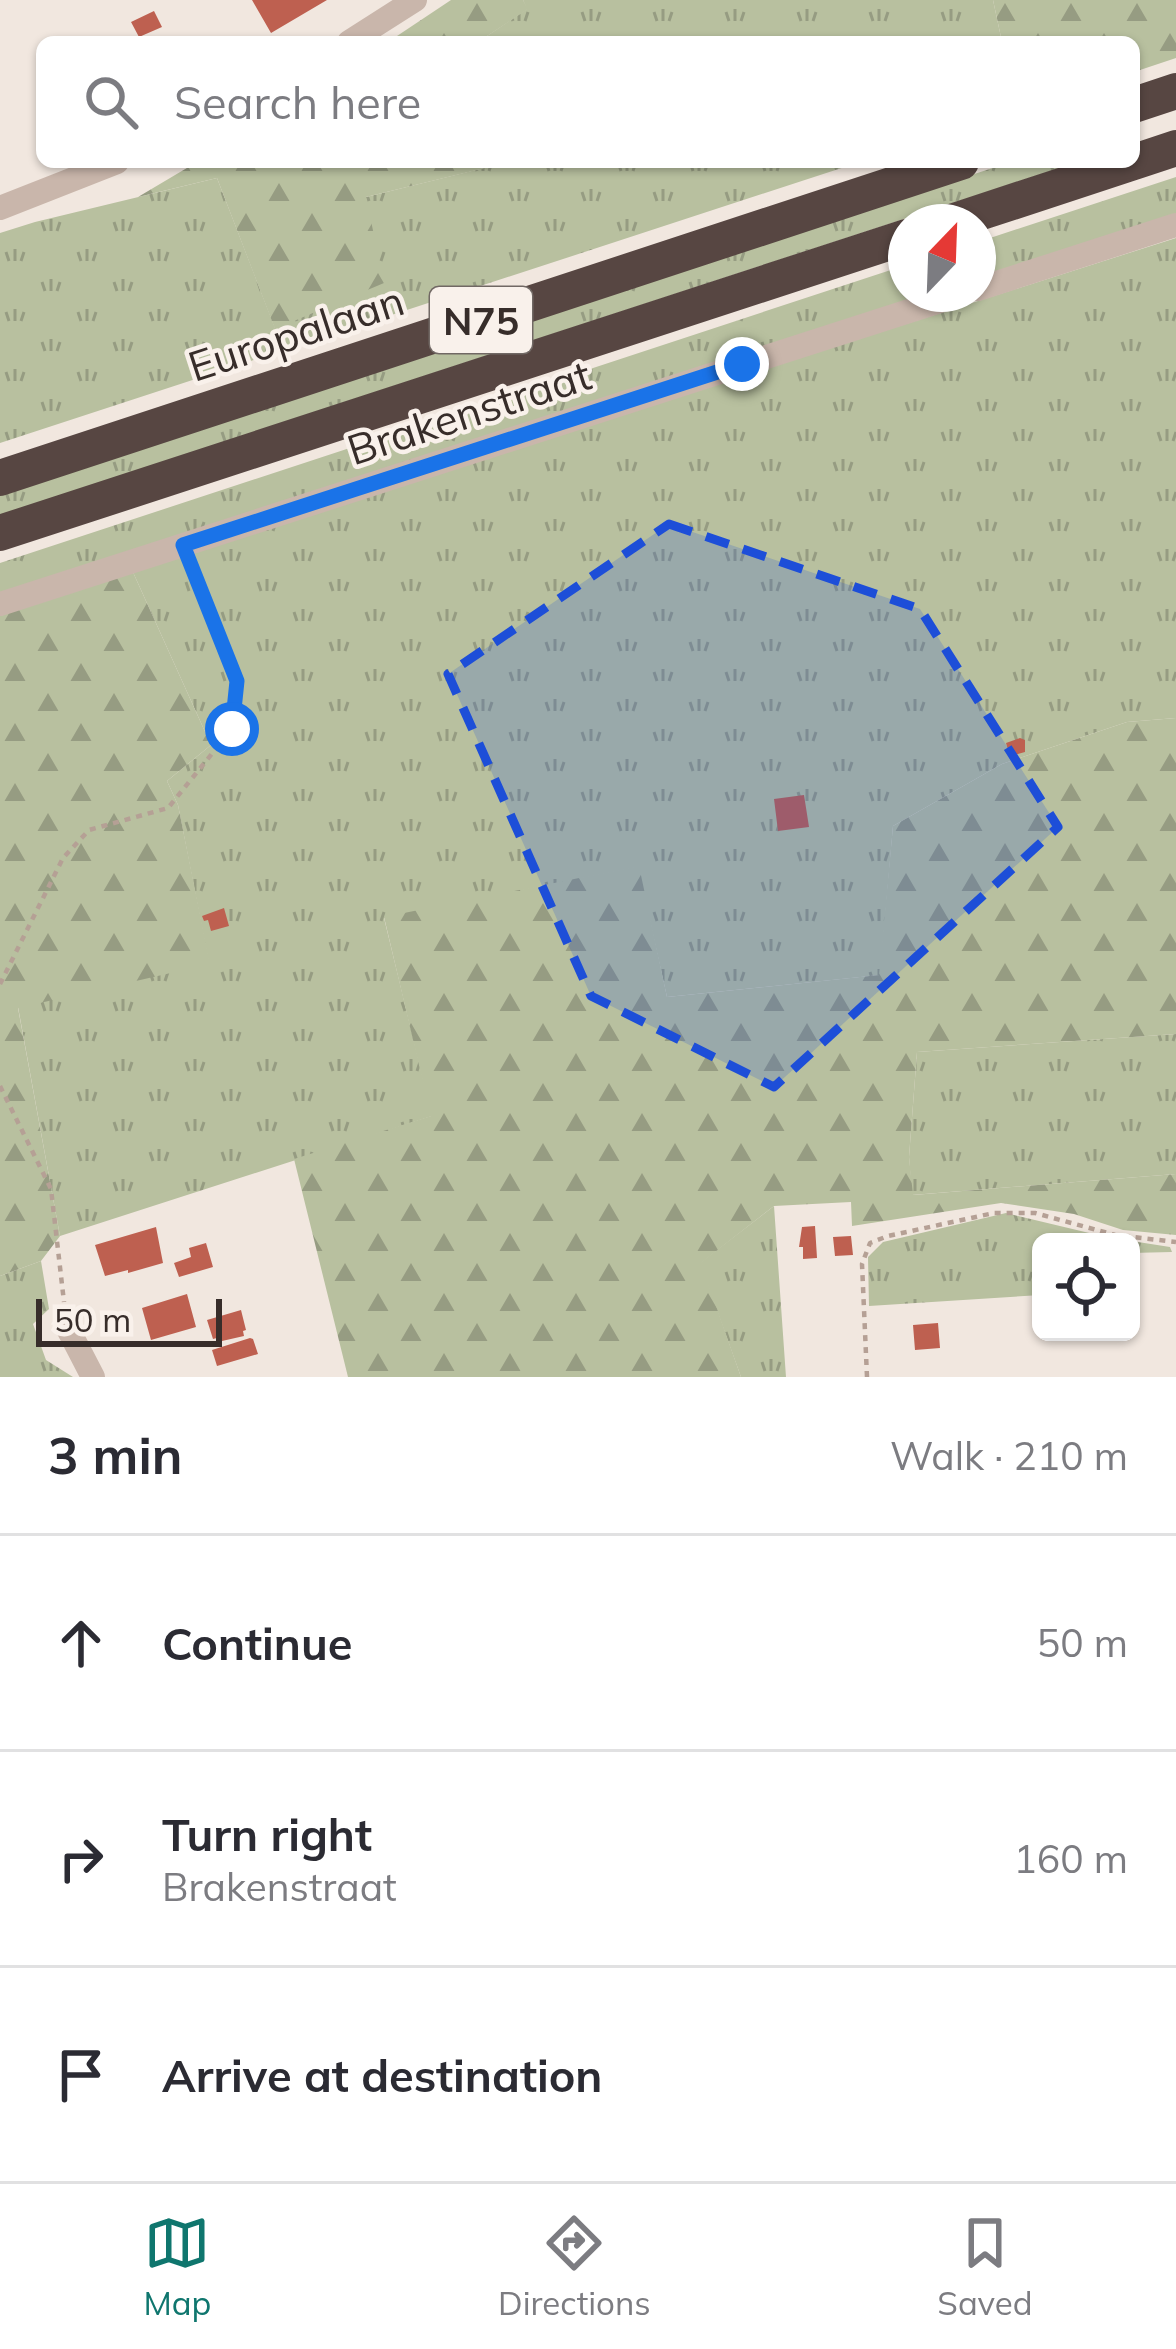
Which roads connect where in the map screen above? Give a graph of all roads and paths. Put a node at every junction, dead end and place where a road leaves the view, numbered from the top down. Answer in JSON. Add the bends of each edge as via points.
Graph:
{"nodes":[{"id":1,"x":406,"y":2,"type":"edge"},
{"id":2,"x":358,"y":36,"type":"edge"},
{"id":3,"x":1176,"y":92,"type":"edge"},
{"id":4,"x":1140,"y":103,"type":"edge"},
{"id":5,"x":1176,"y":148,"type":"edge"},
{"id":6,"x":1140,"y":160,"type":"edge"},
{"id":7,"x":102,"y":168,"type":"edge"},
{"id":8,"x":944,"y":168,"type":"edge"},
{"id":9,"x":1116,"y":168,"type":"edge"},
{"id":10,"x":996,"y":207,"type":"edge"},
{"id":11,"x":0,"y":208,"type":"edge"},
{"id":12,"x":1176,"y":225,"type":"edge"},
{"id":13,"x":888,"y":243,"type":"edge"},
{"id":14,"x":996,"y":283,"type":"edge"},
{"id":15,"x":906,"y":312,"type":"edge"},
{"id":16,"x":0,"y":478,"type":"edge"},
{"id":17,"x":0,"y":533,"type":"edge"},
{"id":18,"x":183,"y":545,"type":"junction"},
{"id":19,"x":0,"y":604,"type":"edge"},
{"id":20,"x":0,"y":984,"type":"edge"},
{"id":21,"x":0,"y":1086,"type":"edge"},
{"id":22,"x":1176,"y":1242,"type":"edge"},
{"id":23,"x":65,"y":1316,"type":"joint"},
{"id":24,"x":93,"y":1377,"type":"edge"},
{"id":25,"x":867,"y":1377,"type":"edge"}],
"edges":[{"from":1,"to":2,"type":"street"},
{"from":3,"to":4,"type":"highway"},
{"from":5,"to":6,"type":"highway"},
{"from":7,"to":11,"type":"street"},
{"from":8,"to":16,"type":"highway","name":"Europalaan","number":"N75"},
{"from":9,"to":10,"type":"highway"},
{"from":12,"to":14,"type":"street"},
{"from":13,"to":17,"type":"highway","number":"N75"},
{"from":15,"to":18,"type":"street","name":"Brakenstraat"},
{"from":18,"to":19,"type":"street","name":"Brakenstraat"},
{"from":18,"to":20,"type":"path","via":[[237,681],[232,729],[168,808],[89,830],[62,858]]},
{"from":21,"to":23,"type":"path","via":[[50,1189]]},
{"from":22,"to":25,"type":"path","via":[[1006,1213],[870,1243],[862,1264]]},
{"from":23,"to":24,"type":"street"}]}
